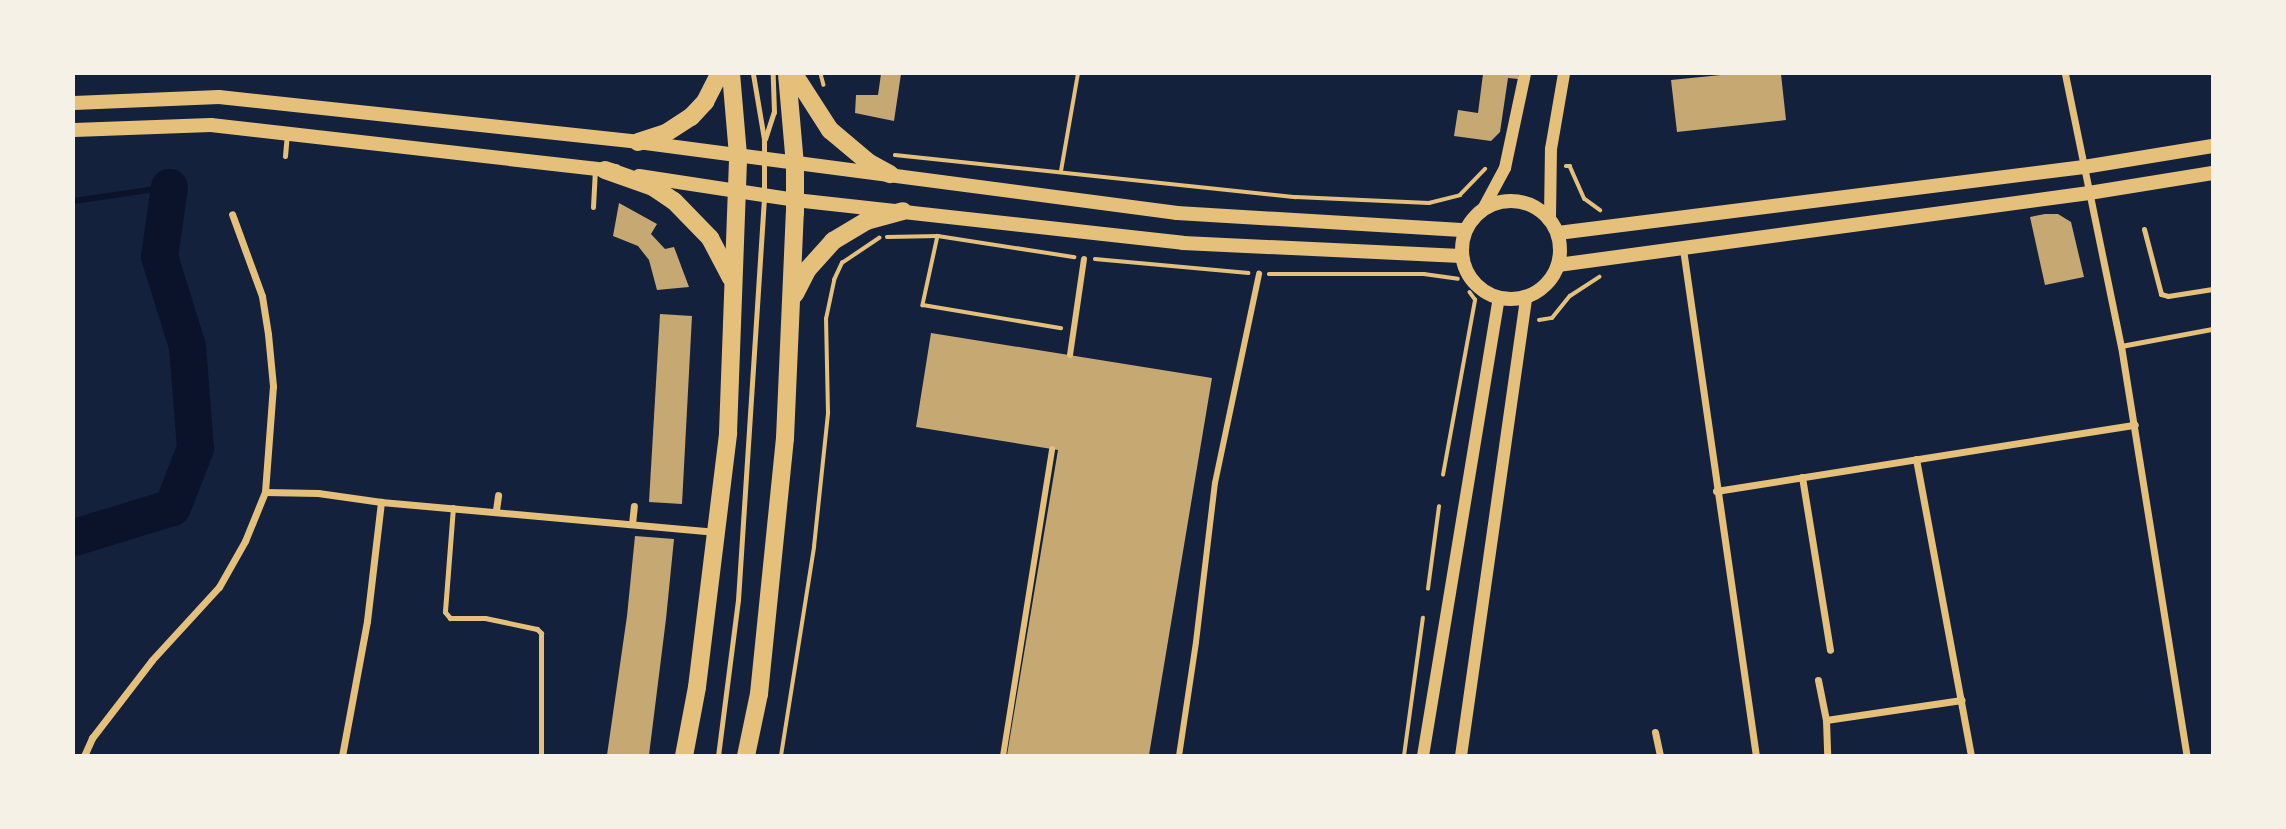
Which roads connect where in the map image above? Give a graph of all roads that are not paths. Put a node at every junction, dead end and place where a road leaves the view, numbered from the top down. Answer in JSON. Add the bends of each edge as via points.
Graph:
{"nodes":[{"id":1,"x":719,"y":74,"type":"edge"},
{"id":2,"x":731,"y":74,"type":"edge"},
{"id":3,"x":753,"y":74,"type":"edge"},
{"id":4,"x":773,"y":74,"type":"edge"},
{"id":5,"x":787,"y":74,"type":"edge"},
{"id":6,"x":794,"y":74,"type":"edge"},
{"id":7,"x":1525,"y":74,"type":"edge"},
{"id":8,"x":1563,"y":74,"type":"edge"},
{"id":9,"x":2065,"y":74,"type":"edge"},
{"id":10,"x":74,"y":103,"type":"edge"},
{"id":11,"x":74,"y":130,"type":"edge"},
{"id":12,"x":287,"y":134,"type":"junction"},
{"id":13,"x":764,"y":139,"type":"junction"},
{"id":14,"x":638,"y":142,"type":"junction"},
{"id":15,"x":2213,"y":146,"type":"edge"},
{"id":16,"x":738,"y":155,"type":"junction"},
{"id":17,"x":285,"y":156,"type":"dead end"},
{"id":18,"x":765,"y":160,"type":"junction"},
{"id":19,"x":795,"y":165,"type":"junction"},
{"id":20,"x":2084,"y":167,"type":"junction"},
{"id":21,"x":600,"y":169,"type":"junction"},
{"id":22,"x":2213,"y":173,"type":"edge"},
{"id":23,"x":890,"y":174,"type":"junction"},
{"id":24,"x":737,"y":193,"type":"junction"},
{"id":25,"x":2089,"y":193,"type":"junction"},
{"id":26,"x":764,"y":197,"type":"junction"},
{"id":27,"x":795,"y":200,"type":"junction"},
{"id":28,"x":593,"y":207,"type":"dead end"},
{"id":29,"x":1483,"y":209,"type":"junction"},
{"id":30,"x":903,"y":211,"type":"junction"},
{"id":31,"x":232,"y":214,"type":"dead end"},
{"id":32,"x":1550,"y":218,"type":"junction"},
{"id":33,"x":2144,"y":229,"type":"dead end"},
{"id":34,"x":1465,"y":230,"type":"junction"},
{"id":35,"x":1558,"y":233,"type":"junction"},
{"id":36,"x":1683,"y":248,"type":"junction"},
{"id":37,"x":1461,"y":256,"type":"junction"},
{"id":38,"x":1084,"y":258,"type":"road end"},
{"id":39,"x":1559,"y":265,"type":"junction"},
{"id":40,"x":1259,"y":274,"type":"road end"},
{"id":41,"x":734,"y":284,"type":"junction"},
{"id":42,"x":2213,"y":289,"type":"edge"},
{"id":43,"x":1526,"y":297,"type":"junction"},
{"id":44,"x":1499,"y":298,"type":"junction"},
{"id":45,"x":791,"y":304,"type":"junction"},
{"id":46,"x":2213,"y":329,"type":"edge"},
{"id":47,"x":2121,"y":346,"type":"junction"},
{"id":48,"x":1070,"y":355,"type":"dead end"},
{"id":49,"x":2135,"y":425,"type":"junction"},
{"id":50,"x":1052,"y":449,"type":"dead end"},
{"id":51,"x":1916,"y":459,"type":"junction"},
{"id":52,"x":1802,"y":477,"type":"junction"},
{"id":53,"x":321,"y":482,"type":"dead end"},
{"id":54,"x":1716,"y":491,"type":"junction"},
{"id":55,"x":265,"y":492,"type":"junction"},
{"id":56,"x":317,"y":493,"type":"junction"},
{"id":57,"x":498,"y":495,"type":"dead end"},
{"id":58,"x":381,"y":502,"type":"junction"},
{"id":59,"x":634,"y":506,"type":"dead end"},
{"id":60,"x":453,"y":507,"type":"junction"},
{"id":61,"x":496,"y":510,"type":"junction"},
{"id":62,"x":632,"y":524,"type":"junction"},
{"id":63,"x":716,"y":532,"type":"junction"},
{"id":64,"x":1830,"y":650,"type":"dead end"},
{"id":65,"x":1818,"y":680,"type":"dead end"},
{"id":66,"x":1962,"y":700,"type":"junction"},
{"id":67,"x":1826,"y":720,"type":"junction"},
{"id":68,"x":1655,"y":732,"type":"dead end"},
{"id":69,"x":84,"y":755,"type":"edge"},
{"id":70,"x":342,"y":755,"type":"edge"},
{"id":71,"x":541,"y":755,"type":"edge"},
{"id":72,"x":684,"y":755,"type":"edge"},
{"id":73,"x":718,"y":755,"type":"edge"},
{"id":74,"x":746,"y":755,"type":"edge"},
{"id":75,"x":1003,"y":755,"type":"edge"},
{"id":76,"x":1179,"y":755,"type":"edge"},
{"id":77,"x":1423,"y":755,"type":"edge"},
{"id":78,"x":1461,"y":755,"type":"edge"},
{"id":79,"x":1660,"y":755,"type":"edge"},
{"id":80,"x":1756,"y":755,"type":"edge"},
{"id":81,"x":1827,"y":755,"type":"edge"},
{"id":82,"x":1971,"y":755,"type":"edge"},
{"id":83,"x":2187,"y":755,"type":"edge"}],
"edges":[{"from":1,"to":14,"type":"main road","via":[[705,102],[691,117],[666,134]]},
{"from":2,"to":16,"type":"main road"},
{"from":3,"to":13,"type":"lane"},
{"from":4,"to":13,"type":"lane","via":[[774,112]]},
{"from":5,"to":19,"type":"main road"},
{"from":6,"to":23,"type":"main road","via":[[831,130]]},
{"from":7,"to":29,"type":"street","via":[[1505,168]]},
{"from":8,"to":32,"type":"street","via":[[1550,149]]},
{"from":9,"to":20,"type":"street"},
{"from":10,"to":14,"type":"main road","via":[[219,97]]},
{"from":11,"to":12,"type":"main road","via":[[211,125]]},
{"from":12,"to":17,"type":"lane"},
{"from":12,"to":21,"type":"main road"},
{"from":13,"to":18,"type":"lane"},
{"from":14,"to":16,"type":"main road"},
{"from":15,"to":20,"type":"main road"},
{"from":16,"to":18,"type":"main road"},
{"from":16,"to":24,"type":"main road"},
{"from":18,"to":19,"type":"main road"},
{"from":18,"to":26,"type":"lane"},
{"from":19,"to":23,"type":"main road"},
{"from":19,"to":27,"type":"main road"},
{"from":20,"to":25,"type":"street"},
{"from":20,"to":35,"type":"main road"},
{"from":21,"to":24,"type":"main road"},
{"from":21,"to":28,"type":"lane"},
{"from":21,"to":41,"type":"main road","via":[[629,177],[674,201],[710,238]]},
{"from":22,"to":25,"type":"main road"},
{"from":23,"to":34,"type":"main road","via":[[1177,213]]},
{"from":24,"to":26,"type":"main road"},
{"from":24,"to":41,"type":"main road"},
{"from":25,"to":36,"type":"main road"},
{"from":25,"to":47,"type":"street"},
{"from":26,"to":27,"type":"main road"},
{"from":26,"to":73,"type":"lane","via":[[738,600]]},
{"from":27,"to":30,"type":"main road"},
{"from":27,"to":45,"type":"main road"},
{"from":29,"to":32,"type":"main road","via":[[1518,201]]},
{"from":29,"to":34,"type":"main road"},
{"from":30,"to":37,"type":"main road","via":[[1183,243]]},
{"from":30,"to":45,"type":"main road","via":[[866,221],[833,241],[808,269]]},
{"from":31,"to":55,"type":"street","via":[[262,296],[268,334],[273,386]]},
{"from":32,"to":35,"type":"main road"},
{"from":33,"to":42,"type":"lane","via":[[2161,294]]},
{"from":34,"to":37,"type":"main road"},
{"from":35,"to":39,"type":"main road"},
{"from":36,"to":39,"type":"main road"},
{"from":36,"to":54,"type":"street"},
{"from":37,"to":44,"type":"main road","via":[[1468,275]]},
{"from":38,"to":48,"type":"street"},
{"from":39,"to":43,"type":"main road","via":[[1546,285]]},
{"from":40,"to":76,"type":"street","via":[[1215,483]]},
{"from":41,"to":63,"type":"main road","via":[[728,433]]},
{"from":43,"to":44,"type":"main road"},
{"from":43,"to":78,"type":"street"},
{"from":44,"to":77,"type":"street"},
{"from":45,"to":74,"type":"main road","via":[[785,438],[759,694]]},
{"from":46,"to":47,"type":"lane"},
{"from":47,"to":49,"type":"street"},
{"from":49,"to":51,"type":"street"},
{"from":49,"to":83,"type":"street"},
{"from":50,"to":75,"type":"street"},
{"from":51,"to":52,"type":"street"},
{"from":51,"to":66,"type":"street"},
{"from":52,"to":54,"type":"street"},
{"from":52,"to":64,"type":"street"},
{"from":53,"to":56,"type":"street"},
{"from":54,"to":80,"type":"street"},
{"from":55,"to":56,"type":"street"},
{"from":55,"to":69,"type":"street","via":[[219,587],[152,660]]},
{"from":56,"to":58,"type":"street"},
{"from":57,"to":61,"type":"street"},
{"from":58,"to":60,"type":"street"},
{"from":58,"to":70,"type":"street","via":[[367,621]]},
{"from":59,"to":62,"type":"street"},
{"from":60,"to":61,"type":"street"},
{"from":60,"to":71,"type":"lane","via":[[445,612],[450,618],[485,618],[541,633]]},
{"from":61,"to":62,"type":"street"},
{"from":62,"to":63,"type":"street"},
{"from":63,"to":72,"type":"main road"},
{"from":65,"to":67,"type":"street"},
{"from":66,"to":67,"type":"street"},
{"from":66,"to":82,"type":"street"},
{"from":67,"to":81,"type":"street"},
{"from":68,"to":79,"type":"street"}]}
